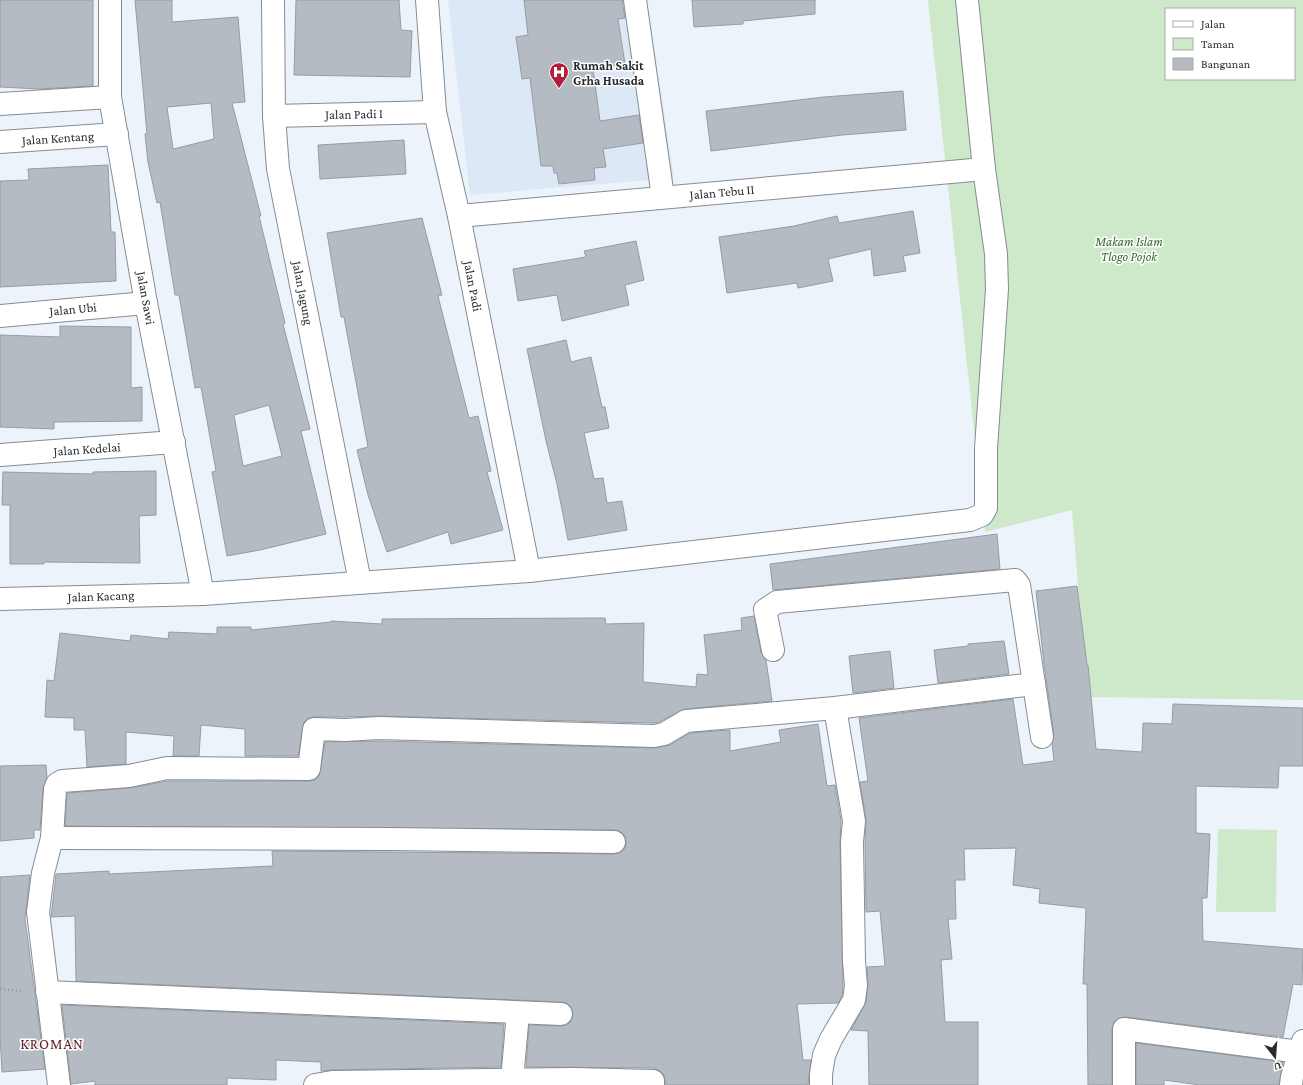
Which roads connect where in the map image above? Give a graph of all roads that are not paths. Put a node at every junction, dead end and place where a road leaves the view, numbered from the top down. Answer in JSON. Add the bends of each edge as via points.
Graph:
{"nodes":[{"id":1,"x":110,"y":0,"type":"edge"},
{"id":2,"x":273,"y":0,"type":"edge"},
{"id":3,"x":427,"y":0,"type":"edge"},
{"id":4,"x":635,"y":0,"type":"edge"},
{"id":5,"x":967,"y":0,"type":"edge"},
{"id":6,"x":110,"y":97,"type":"junction"},
{"id":7,"x":0,"y":104,"type":"edge"},
{"id":8,"x":435,"y":112,"type":"junction"},
{"id":9,"x":274,"y":116,"type":"junction"},
{"id":10,"x":117,"y":134,"type":"junction"},
{"id":11,"x":0,"y":142,"type":"edge"},
{"id":12,"x":984,"y":169,"type":"junction"},
{"id":13,"x":663,"y":197,"type":"junction"},
{"id":14,"x":459,"y":216,"type":"junction"},
{"id":15,"x":146,"y":303,"type":"junction"},
{"id":16,"x":0,"y":316,"type":"edge"},
{"id":17,"x":174,"y":442,"type":"junction"},
{"id":18,"x":0,"y":455,"type":"edge"},
{"id":19,"x":529,"y":571,"type":"junction"},
{"id":20,"x":360,"y":582,"type":"junction"},
{"id":21,"x":203,"y":594,"type":"junction"},
{"id":22,"x":0,"y":599,"type":"edge"},
{"id":23,"x":773,"y":650,"type":"dead end"},
{"id":24,"x":1034,"y":684,"type":"junction"},
{"id":25,"x":835,"y":708,"type":"junction"},
{"id":26,"x":1042,"y":736,"type":"dead end"},
{"id":27,"x":52,"y":838,"type":"junction"},
{"id":28,"x":614,"y":842,"type":"dead end"},
{"id":29,"x":47,"y":992,"type":"junction"},
{"id":30,"x":518,"y":1013,"type":"junction"},
{"id":31,"x":561,"y":1014,"type":"dead end"},
{"id":32,"x":1301,"y":1047,"type":"edge"},
{"id":33,"x":512,"y":1080,"type":"junction"},
{"id":34,"x":1295,"y":1080,"type":"edge"},
{"id":35,"x":59,"y":1085,"type":"edge"},
{"id":36,"x":315,"y":1085,"type":"edge"},
{"id":37,"x":653,"y":1085,"type":"edge"},
{"id":38,"x":822,"y":1085,"type":"edge"},
{"id":39,"x":1124,"y":1085,"type":"edge"}],
"edges":[{"from":1,"to":6,"type":"street","name":"Jalan Sawi"},
{"from":2,"to":9,"type":"street","name":"Jalan Jagung"},
{"from":3,"to":8,"type":"street","name":"Jalan Padi"},
{"from":4,"to":13,"type":"street"},
{"from":5,"to":12,"type":"street","name":"Jalan Kacang"},
{"from":6,"to":7,"type":"street"},
{"from":6,"to":10,"type":"street","name":"Jalan Sawi"},
{"from":8,"to":9,"type":"street","name":"Jalan Padi I"},
{"from":8,"to":14,"type":"street","name":"Jalan Padi"},
{"from":9,"to":20,"type":"street","name":"Jalan Jagung","via":[[278,169]]},
{"from":10,"to":11,"type":"street","name":"Jalan Kentang"},
{"from":10,"to":15,"type":"street","name":"Jalan Sawi"},
{"from":12,"to":13,"type":"street","name":"Jalan Tebu II"},
{"from":12,"to":19,"type":"street","name":"Jalan Kacang","via":[[996,254],[997,289],[986,448],[986,508],[982,515],[970,520]]},
{"from":13,"to":14,"type":"street","name":"Jalan Tebu II"},
{"from":14,"to":19,"type":"street","name":"Jalan Padi"},
{"from":15,"to":16,"type":"street","name":"Jalan Ubi"},
{"from":15,"to":17,"type":"street","name":"Jalan Sawi"},
{"from":17,"to":18,"type":"street","name":"Jalan Kedelai"},
{"from":17,"to":21,"type":"street","name":"Jalan Sawi"},
{"from":19,"to":20,"type":"street","name":"Jalan Kacang"},
{"from":20,"to":21,"type":"street","name":"Jalan Kacang"},
{"from":21,"to":22,"type":"street","name":"Jalan Kacang"},
{"from":23,"to":24,"type":"street","via":[[765,610],[777,602],[1015,580],[1019,584]]},
{"from":24,"to":25,"type":"street"},
{"from":24,"to":26,"type":"street"},
{"from":25,"to":27,"type":"street","via":[[686,721],[664,734],[654,736],[379,728],[314,729],[309,769],[167,768],[130,776],[62,781],[55,789]]},
{"from":25,"to":38,"type":"street","via":[[854,821],[852,842],[856,986],[854,1000],[824,1055]]},
{"from":27,"to":28,"type":"street"},
{"from":27,"to":29,"type":"street","via":[[43,873],[38,912]]},
{"from":29,"to":30,"type":"street"},
{"from":29,"to":35,"type":"street"},
{"from":30,"to":31,"type":"street"},
{"from":30,"to":33,"type":"street"},
{"from":32,"to":34,"type":"street"},
{"from":32,"to":39,"type":"street","via":[[1124,1029]]},
{"from":33,"to":36,"type":"street","via":[[332,1082]]},
{"from":33,"to":37,"type":"street","via":[[653,1081]]}]}
